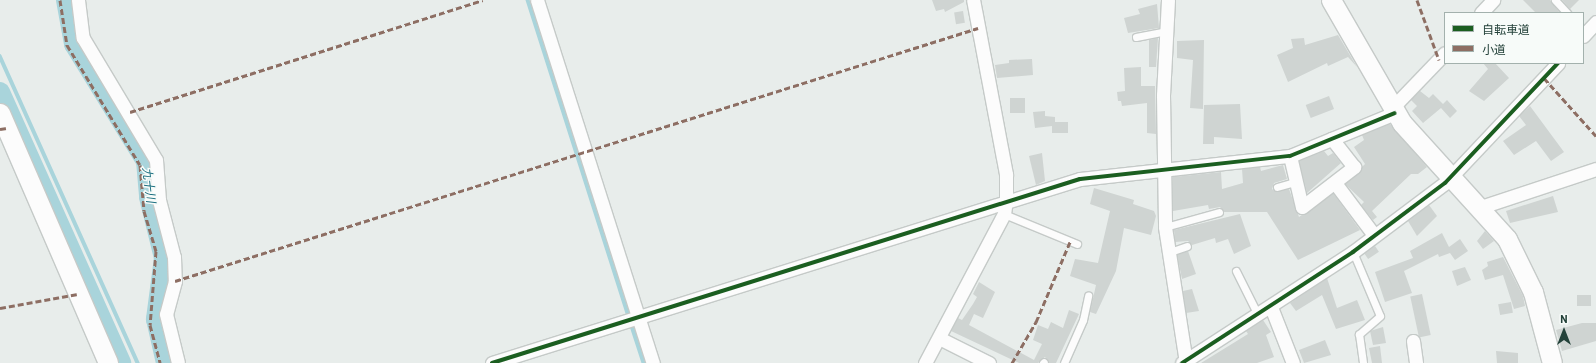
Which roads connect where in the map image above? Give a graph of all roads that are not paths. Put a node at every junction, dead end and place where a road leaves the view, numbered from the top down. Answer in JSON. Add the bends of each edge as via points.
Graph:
{"nodes":[{"id":1,"x":78,"y":0,"type":"edge"},
{"id":2,"x":537,"y":0,"type":"edge"},
{"id":3,"x":973,"y":0,"type":"edge"},
{"id":4,"x":1168,"y":0,"type":"edge"},
{"id":5,"x":1331,"y":0,"type":"edge"},
{"id":6,"x":1493,"y":0,"type":"edge"},
{"id":7,"x":1556,"y":0,"type":"edge"},
{"id":8,"x":1482,"y":12,"type":"edge"},
{"id":9,"x":1566,"y":12,"type":"edge"},
{"id":10,"x":1596,"y":22,"type":"edge"},
{"id":11,"x":1167,"y":31,"type":"junction"},
{"id":12,"x":1584,"y":33,"type":"edge"},
{"id":13,"x":1136,"y":37,"type":"dead end"},
{"id":14,"x":1444,"y":54,"type":"edge"},
{"id":15,"x":1557,"y":64,"type":"edge"},
{"id":16,"x":1393,"y":111,"type":"junction"},
{"id":17,"x":0,"y":113,"type":"edge"},
{"id":18,"x":1332,"y":139,"type":"junction"},
{"id":19,"x":1290,"y":156,"type":"junction"},
{"id":20,"x":1164,"y":168,"type":"junction"},
{"id":21,"x":1596,"y":169,"type":"edge"},
{"id":22,"x":1452,"y":177,"type":"junction"},
{"id":23,"x":1294,"y":182,"type":"junction"},
{"id":24,"x":1335,"y":182,"type":"junction"},
{"id":25,"x":1277,"y":187,"type":"dead end"},
{"id":26,"x":1006,"y":200,"type":"junction"},
{"id":27,"x":1481,"y":207,"type":"junction"},
{"id":28,"x":1219,"y":212,"type":"dead end"},
{"id":29,"x":1004,"y":214,"type":"junction"},
{"id":30,"x":1165,"y":227,"type":"junction"},
{"id":31,"x":1374,"y":235,"type":"junction"},
{"id":32,"x":1077,"y":244,"type":"dead end"},
{"id":33,"x":1187,"y":246,"type":"dead end"},
{"id":34,"x":1353,"y":252,"type":"junction"},
{"id":35,"x":1167,"y":253,"type":"junction"},
{"id":36,"x":1236,"y":271,"type":"dead end"},
{"id":37,"x":1088,"y":296,"type":"dead end"},
{"id":38,"x":1271,"y":306,"type":"junction"},
{"id":39,"x":1258,"y":315,"type":"junction"},
{"id":40,"x":638,"y":316,"type":"junction"},
{"id":41,"x":939,"y":338,"type":"junction"},
{"id":42,"x":1413,"y":341,"type":"dead end"},
{"id":43,"x":1185,"y":362,"type":"edge"},
{"id":44,"x":108,"y":363,"type":"edge"},
{"id":45,"x":178,"y":363,"type":"edge"},
{"id":46,"x":492,"y":363,"type":"edge"},
{"id":47,"x":653,"y":363,"type":"edge"},
{"id":48,"x":925,"y":363,"type":"edge"},
{"id":49,"x":989,"y":363,"type":"edge"},
{"id":50,"x":1064,"y":363,"type":"edge"},
{"id":51,"x":1293,"y":363,"type":"edge"},
{"id":52,"x":1364,"y":363,"type":"edge"},
{"id":53,"x":1416,"y":363,"type":"edge"},
{"id":54,"x":1552,"y":363,"type":"edge"}],
"edges":[{"from":1,"to":45,"type":"street","via":[[83,38],[156,160],[159,200],[174,257],[176,281],[166,314]]},
{"from":2,"to":40,"type":"street"},
{"from":3,"to":26,"type":"street","via":[[1006,174]]},
{"from":4,"to":11,"type":"street"},
{"from":5,"to":16,"type":"street","via":[[1367,58]]},
{"from":6,"to":8,"type":"street"},
{"from":7,"to":9,"type":"lane"},
{"from":10,"to":12,"type":"street"},
{"from":11,"to":13,"type":"lane"},
{"from":11,"to":20,"type":"street"},
{"from":14,"to":16,"type":"street"},
{"from":15,"to":22,"type":"street"},
{"from":16,"to":18,"type":"street"},
{"from":16,"to":22,"type":"street"},
{"from":17,"to":44,"type":"street"},
{"from":18,"to":19,"type":"street"},
{"from":18,"to":24,"type":"street","via":[[1354,167]]},
{"from":19,"to":20,"type":"street"},
{"from":19,"to":23,"type":"street"},
{"from":20,"to":26,"type":"street","via":[[1080,179]]},
{"from":20,"to":30,"type":"street"},
{"from":21,"to":27,"type":"street"},
{"from":22,"to":27,"type":"street"},
{"from":22,"to":31,"type":"street"},
{"from":23,"to":24,"type":"street","via":[[1302,207]]},
{"from":23,"to":25,"type":"lane"},
{"from":24,"to":31,"type":"street"},
{"from":26,"to":29,"type":"street"},
{"from":26,"to":40,"type":"street"},
{"from":27,"to":54,"type":"street","via":[[1498,225],[1521,264],[1533,292]]},
{"from":28,"to":30,"type":"lane"},
{"from":29,"to":32,"type":"lane"},
{"from":29,"to":41,"type":"street"},
{"from":30,"to":35,"type":"street"},
{"from":31,"to":34,"type":"street"},
{"from":33,"to":35,"type":"lane"},
{"from":34,"to":38,"type":"street"},
{"from":34,"to":52,"type":"lane","via":[[1380,316],[1358,334]]},
{"from":35,"to":43,"type":"street"},
{"from":36,"to":39,"type":"lane"},
{"from":37,"to":50,"type":"lane","via":[[1083,320]]},
{"from":38,"to":39,"type":"street"},
{"from":38,"to":51,"type":"street"},
{"from":39,"to":43,"type":"street"},
{"from":40,"to":46,"type":"street"},
{"from":40,"to":47,"type":"street"},
{"from":41,"to":48,"type":"street"},
{"from":41,"to":49,"type":"street"},
{"from":42,"to":53,"type":"street"}]}
